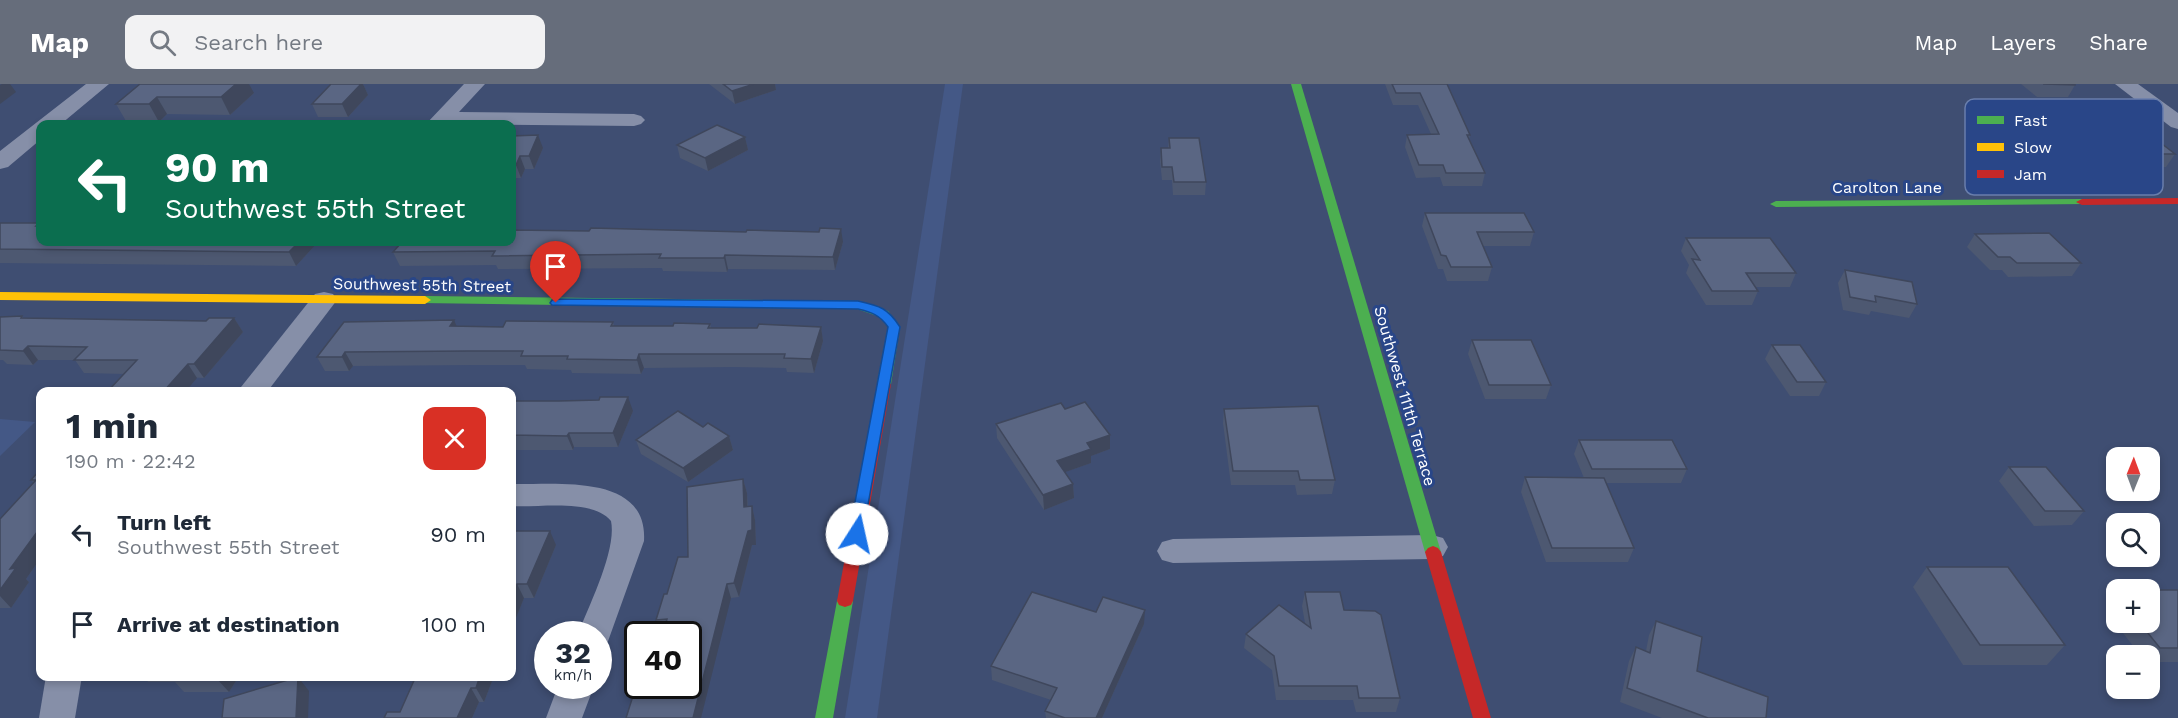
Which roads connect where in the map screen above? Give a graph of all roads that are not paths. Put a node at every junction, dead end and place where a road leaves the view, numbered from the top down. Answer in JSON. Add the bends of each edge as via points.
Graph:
{"nodes":[{"id":1,"x":99,"y":84,"type":"edge"},
{"id":2,"x":475,"y":84,"type":"edge"},
{"id":3,"x":1296,"y":84,"type":"edge"},
{"id":4,"x":2125,"y":84,"type":"edge"},
{"id":5,"x":2145,"y":99,"type":"edge"},
{"id":6,"x":2163,"y":112,"type":"edge"},
{"id":7,"x":53,"y":120,"type":"edge"},
{"id":8,"x":440,"y":120,"type":"edge"},
{"id":9,"x":634,"y":120,"type":"dead end"},
{"id":10,"x":516,"y":121,"type":"edge"},
{"id":11,"x":2178,"y":123,"type":"edge"},
{"id":12,"x":36,"y":133,"type":"edge"},
{"id":13,"x":0,"y":162,"type":"edge"},
{"id":14,"x":2178,"y":201,"type":"edge"},
{"id":15,"x":1776,"y":204,"type":"dead end"},
{"id":16,"x":0,"y":296,"type":"edge"},
{"id":17,"x":324,"y":300,"type":"junction"},
{"id":18,"x":255,"y":387,"type":"edge"},
{"id":19,"x":516,"y":495,"type":"edge"},
{"id":20,"x":1432,"y":547,"type":"junction"},
{"id":21,"x":1173,"y":551,"type":"dead end"},
{"id":22,"x":600,"y":621,"type":"edge"},
{"id":23,"x":63,"y":681,"type":"edge"},
{"id":24,"x":571,"y":699,"type":"edge"},
{"id":25,"x":57,"y":718,"type":"edge"},
{"id":26,"x":564,"y":718,"type":"edge"},
{"id":27,"x":824,"y":718,"type":"edge"},
{"id":28,"x":1482,"y":718,"type":"edge"}],
"edges":[{"from":1,"to":7,"type":"street"},
{"from":2,"to":8,"type":"street"},
{"from":3,"to":20,"type":"street","name":"Southwest 111th Terrace"},
{"from":4,"to":5,"type":"street"},
{"from":6,"to":11,"type":"street"},
{"from":9,"to":10,"type":"street"},
{"from":12,"to":13,"type":"street"},
{"from":14,"to":15,"type":"street","name":"Carolton Lane"},
{"from":16,"to":17,"type":"street","name":"Southwest 55th Street"},
{"from":17,"to":18,"type":"street"},
{"from":17,"to":27,"type":"street","name":"Southwest 55th Street","via":[[858,305],[879,311],[891,320],[894,327]]},
{"from":19,"to":22,"type":"street","via":[[582,497],[609,502],[620,510],[627,521],[629,543]]},
{"from":20,"to":21,"type":"street"},
{"from":20,"to":28,"type":"street","name":"Southwest 111th Terrace"},
{"from":23,"to":25,"type":"street"},
{"from":24,"to":26,"type":"street"}]}
